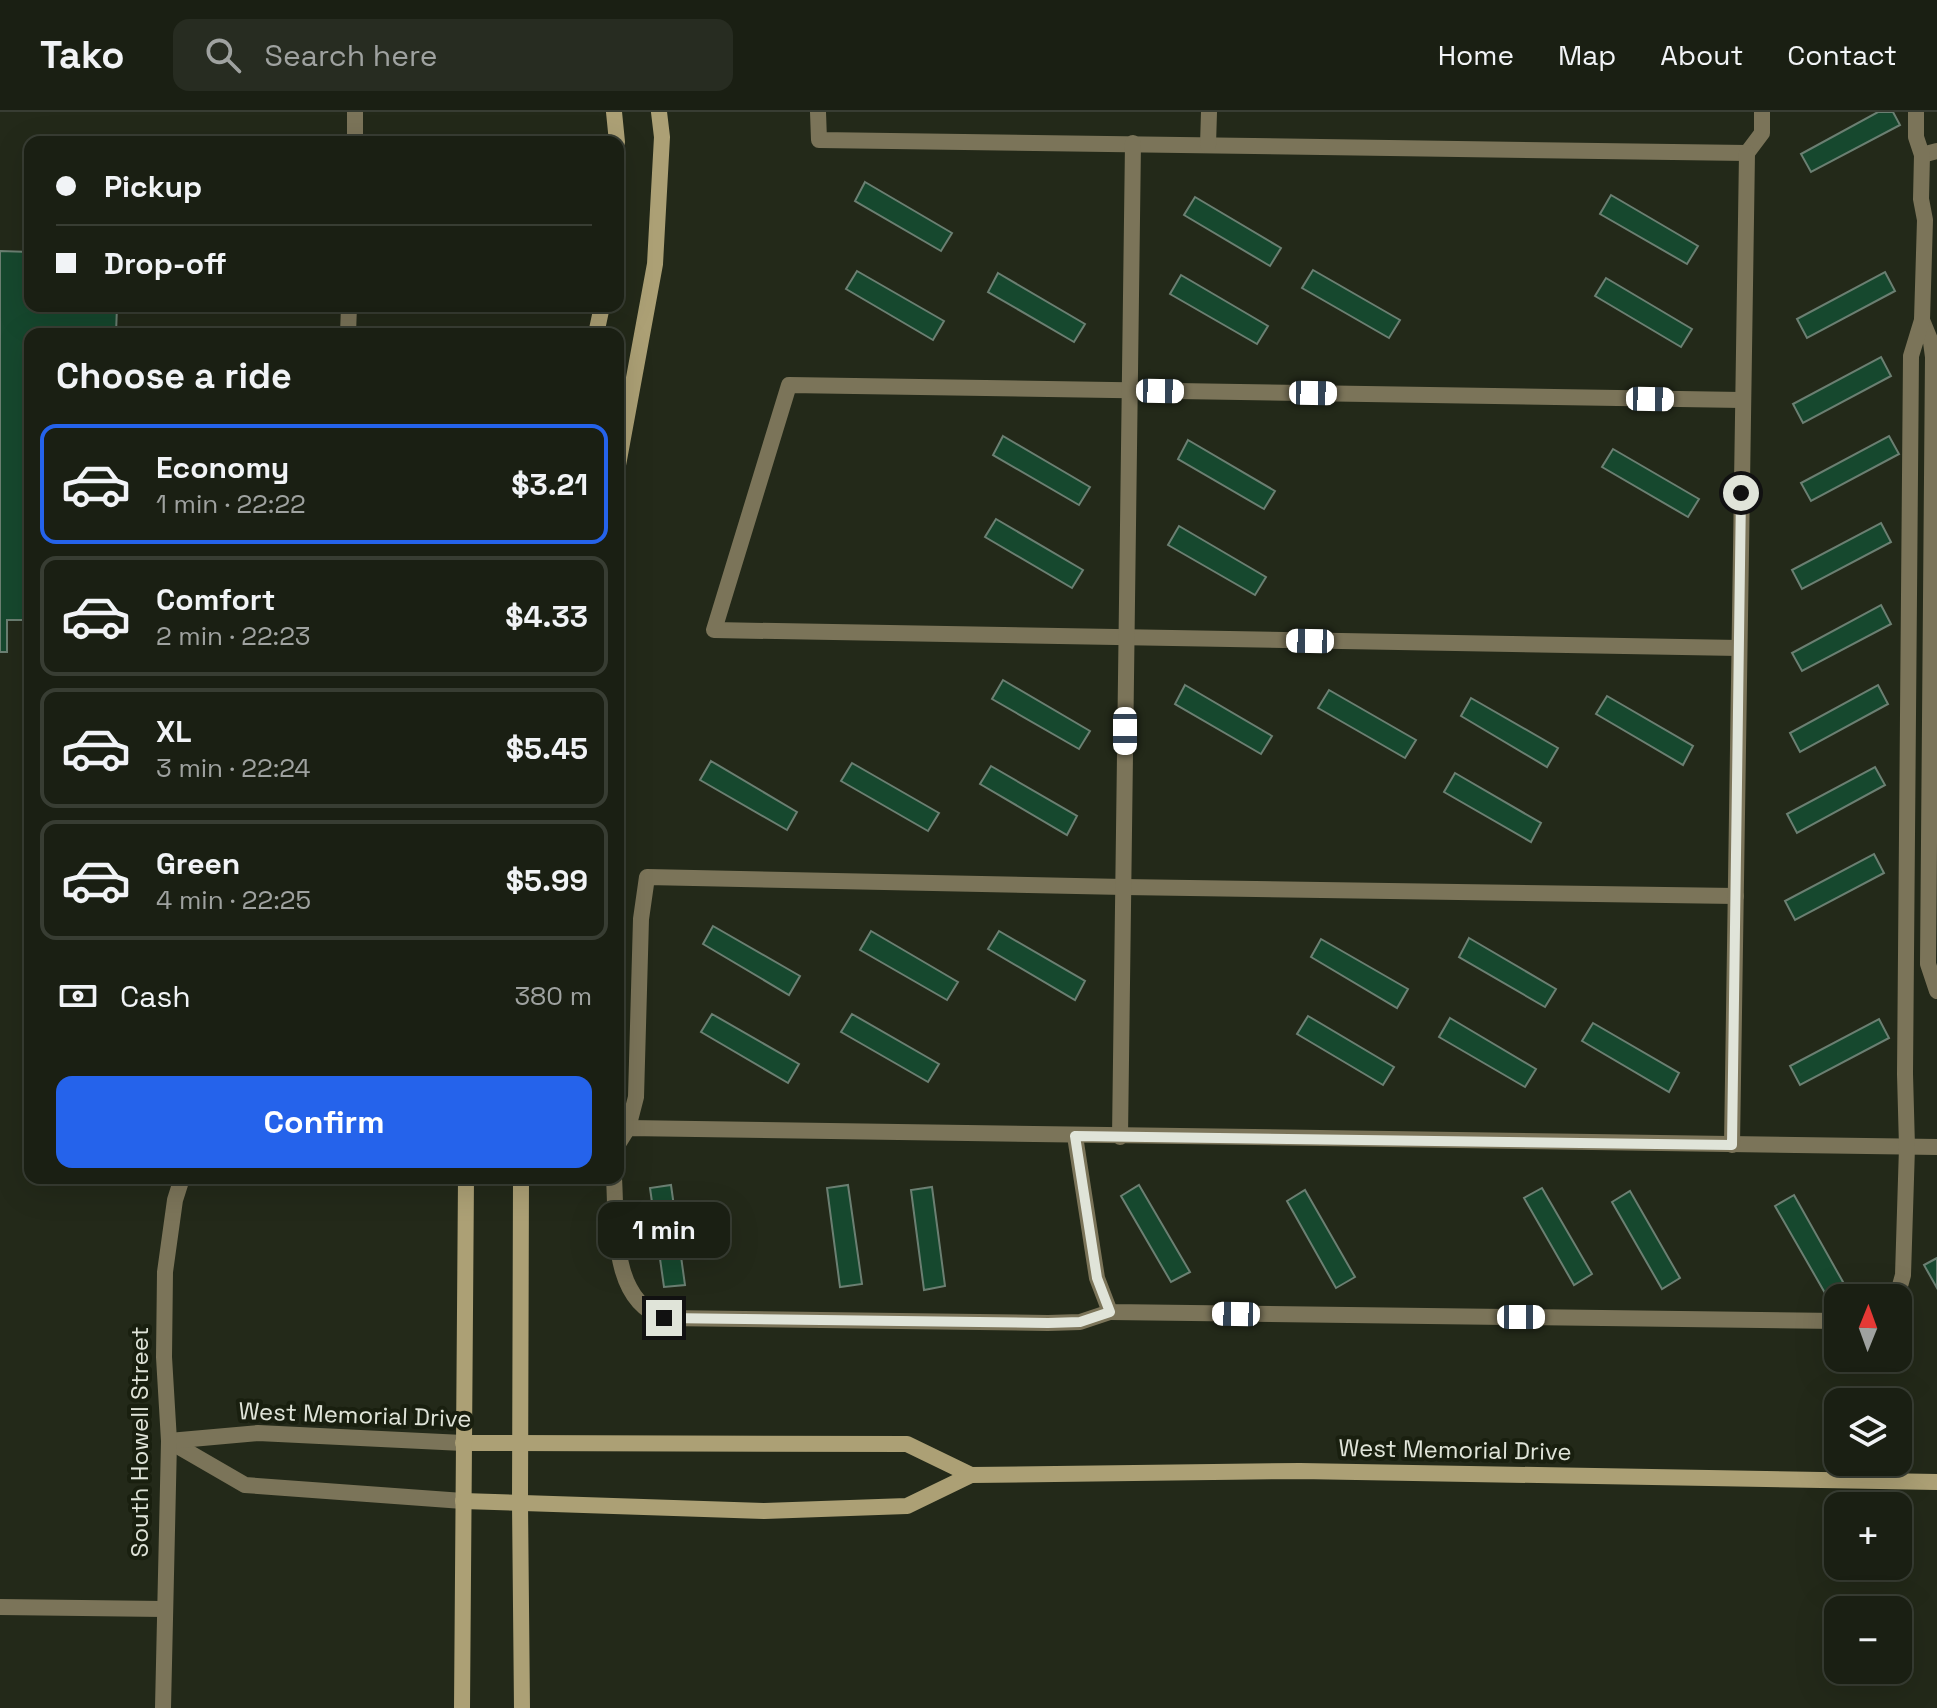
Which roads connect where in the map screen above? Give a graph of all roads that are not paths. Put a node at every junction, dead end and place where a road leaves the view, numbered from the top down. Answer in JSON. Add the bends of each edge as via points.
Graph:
{"nodes":[{"id":1,"x":355,"y":112,"type":"edge"},
{"id":2,"x":614,"y":112,"type":"edge"},
{"id":3,"x":659,"y":112,"type":"edge"},
{"id":4,"x":818,"y":112,"type":"edge"},
{"id":5,"x":1209,"y":112,"type":"edge"},
{"id":6,"x":1762,"y":112,"type":"edge"},
{"id":7,"x":1916,"y":112,"type":"edge"},
{"id":8,"x":355,"y":136,"type":"edge"},
{"id":9,"x":616,"y":136,"type":"edge"},
{"id":10,"x":1133,"y":143,"type":"junction"},
{"id":11,"x":1208,"y":145,"type":"junction"},
{"id":12,"x":1747,"y":153,"type":"junction"},
{"id":13,"x":1929,"y":153,"type":"edge"},
{"id":14,"x":1922,"y":320,"type":"junction"},
{"id":15,"x":1129,"y":391,"type":"junction"},
{"id":16,"x":1742,"y":400,"type":"junction"},
{"id":17,"x":624,"y":432,"type":"edge"},
{"id":18,"x":1126,"y":638,"type":"junction"},
{"id":19,"x":1739,"y":648,"type":"junction"},
{"id":20,"x":1124,"y":887,"type":"junction"},
{"id":21,"x":1736,"y":896,"type":"junction"},
{"id":22,"x":1937,"y":991,"type":"edge"},
{"id":23,"x":628,"y":1128,"type":"junction"},
{"id":24,"x":624,"y":1134,"type":"edge"},
{"id":25,"x":1075,"y":1136,"type":"junction"},
{"id":26,"x":1120,"y":1137,"type":"junction"},
{"id":27,"x":1732,"y":1145,"type":"junction"},
{"id":28,"x":1907,"y":1147,"type":"junction"},
{"id":29,"x":1937,"y":1147,"type":"edge"},
{"id":30,"x":180,"y":1184,"type":"edge"},
{"id":31,"x":466,"y":1184,"type":"edge"},
{"id":32,"x":521,"y":1184,"type":"edge"},
{"id":33,"x":614,"y":1184,"type":"edge"},
{"id":34,"x":1900,"y":1284,"type":"edge"},
{"id":35,"x":1110,"y":1312,"type":"junction"},
{"id":36,"x":1824,"y":1321,"type":"edge"},
{"id":37,"x":169,"y":1441,"type":"junction"},
{"id":38,"x":463,"y":1443,"type":"junction"},
{"id":39,"x":520,"y":1443,"type":"junction"},
{"id":40,"x":971,"y":1475,"type":"junction"},
{"id":41,"x":1937,"y":1482,"type":"edge"},
{"id":42,"x":463,"y":1501,"type":"junction"},
{"id":43,"x":520,"y":1503,"type":"junction"},
{"id":44,"x":0,"y":1607,"type":"edge"},
{"id":45,"x":164,"y":1609,"type":"junction"},
{"id":46,"x":163,"y":1708,"type":"edge"},
{"id":47,"x":462,"y":1708,"type":"edge"},
{"id":48,"x":522,"y":1708,"type":"edge"}],
"edges":[{"from":1,"to":8,"type":"street"},
{"from":2,"to":9,"type":"main road"},
{"from":3,"to":17,"type":"main road","via":[[655,264]]},
{"from":4,"to":10,"type":"street","via":[[819,140]]},
{"from":5,"to":11,"type":"street"},
{"from":6,"to":12,"type":"street","via":[[1762,133]]},
{"from":7,"to":13,"type":"street","via":[[1916,137]]},
{"from":10,"to":11,"type":"street"},
{"from":10,"to":15,"type":"street"},
{"from":11,"to":12,"type":"street"},
{"from":12,"to":16,"type":"street"},
{"from":13,"to":14,"type":"street","via":[[1921,199]]},
{"from":14,"to":22,"type":"street","via":[[1933,357],[1928,964]]},
{"from":14,"to":28,"type":"street","via":[[1911,356]]},
{"from":15,"to":16,"type":"street"},
{"from":15,"to":18,"type":"street"},
{"from":15,"to":18,"type":"street","via":[[789,385],[714,630]]},
{"from":16,"to":19,"type":"street"},
{"from":18,"to":19,"type":"street"},
{"from":18,"to":20,"type":"street"},
{"from":19,"to":21,"type":"street"},
{"from":20,"to":21,"type":"street"},
{"from":20,"to":23,"type":"street","via":[[647,877],[636,1097]]},
{"from":20,"to":26,"type":"street"},
{"from":21,"to":27,"type":"street"},
{"from":23,"to":24,"type":"street"},
{"from":23,"to":25,"type":"street"},
{"from":25,"to":26,"type":"street"},
{"from":25,"to":35,"type":"street","via":[[1097,1278]]},
{"from":26,"to":27,"type":"street"},
{"from":27,"to":28,"type":"street"},
{"from":28,"to":29,"type":"street"},
{"from":28,"to":34,"type":"street"},
{"from":30,"to":37,"type":"street","name":"South Howell Street","via":[[165,1272]]},
{"from":31,"to":38,"type":"main road"},
{"from":32,"to":39,"type":"main road"},
{"from":33,"to":35,"type":"street","via":[[618,1251],[630,1290],[642,1307],[664,1318],[1048,1323],[1080,1322]]},
{"from":35,"to":36,"type":"street"},
{"from":37,"to":38,"type":"street","name":"West Memorial Drive","via":[[258,1433]]},
{"from":37,"to":42,"type":"street","name":"West Memorial Drive","via":[[245,1485]]},
{"from":37,"to":45,"type":"street","name":"South Howell Street"},
{"from":38,"to":39,"type":"main road","name":"West Memorial Drive"},
{"from":38,"to":42,"type":"main road"},
{"from":39,"to":40,"type":"main road","name":"West Memorial Drive","via":[[907,1444]]},
{"from":39,"to":43,"type":"main road"},
{"from":40,"to":41,"type":"main road","name":"West Memorial Drive","via":[[1300,1471]]},
{"from":40,"to":43,"type":"main road","name":"West Memorial Drive","via":[[907,1506],[764,1511]]},
{"from":42,"to":43,"type":"main road","name":"West Memorial Drive"},
{"from":42,"to":47,"type":"main road"},
{"from":43,"to":48,"type":"main road"},
{"from":44,"to":45,"type":"street"},
{"from":45,"to":46,"type":"street","name":"South Howell Street"}]}
